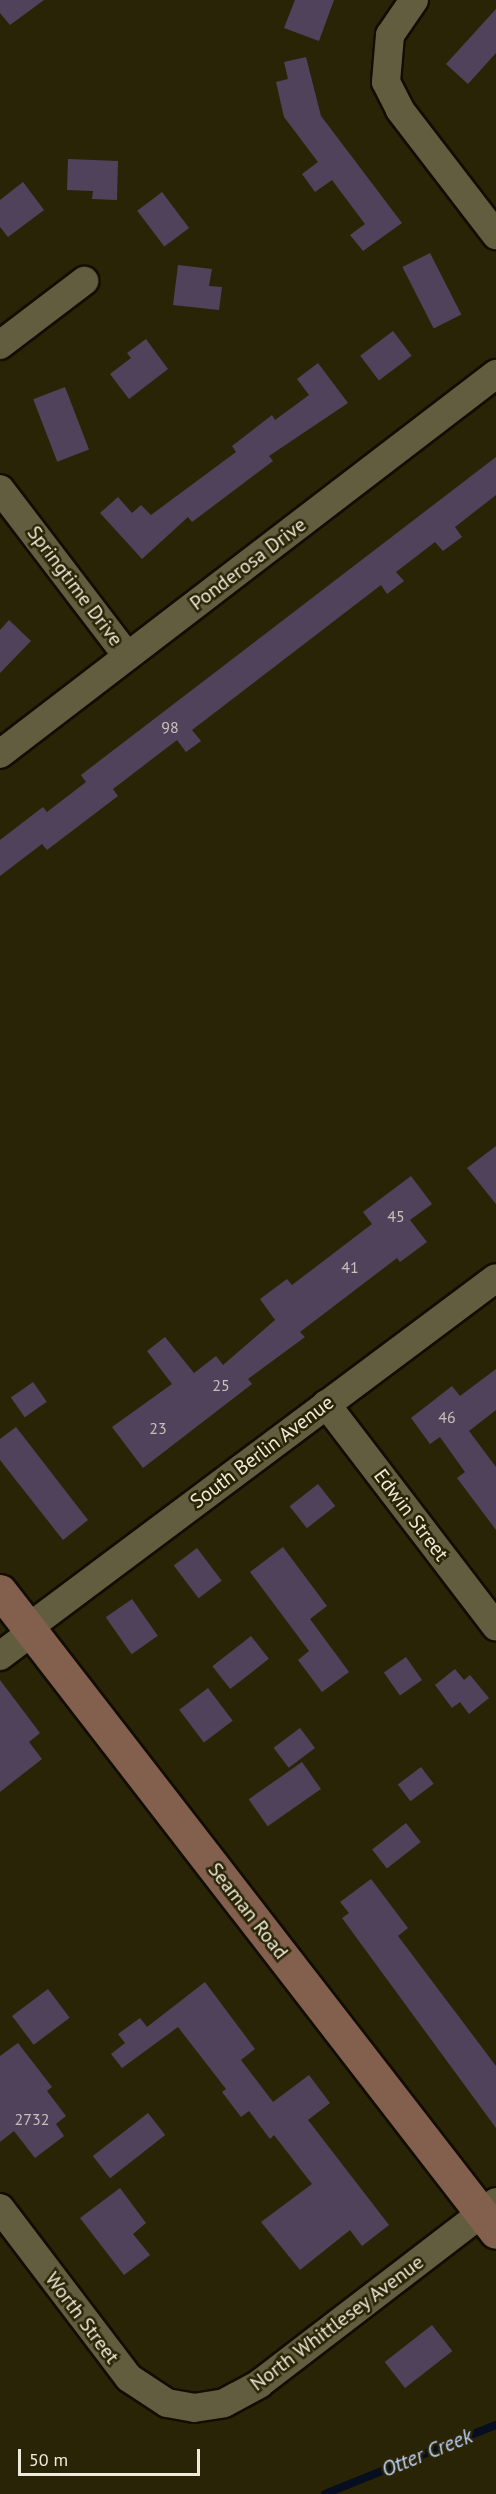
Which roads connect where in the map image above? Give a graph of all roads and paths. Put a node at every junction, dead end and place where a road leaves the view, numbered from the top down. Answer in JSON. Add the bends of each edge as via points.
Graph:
{"nodes":[{"id":1,"x":414,"y":0,"type":"edge"},
{"id":2,"x":496,"y":235,"type":"edge"},
{"id":3,"x":84,"y":281,"type":"dead end"},
{"id":4,"x":0,"y":345,"type":"edge"},
{"id":5,"x":496,"y":374,"type":"edge"},
{"id":6,"x":0,"y":489,"type":"edge"},
{"id":7,"x":128,"y":656,"type":"junction"},
{"id":8,"x":0,"y":754,"type":"edge"},
{"id":9,"x":496,"y":1278,"type":"edge"},
{"id":10,"x":326,"y":1404,"type":"junction"},
{"id":11,"x":0,"y":1591,"type":"edge"},
{"id":12,"x":496,"y":1626,"type":"edge"},
{"id":13,"x":30,"y":1630,"type":"junction"},
{"id":14,"x":0,"y":1656,"type":"edge"},
{"id":15,"x":0,"y":2208,"type":"edge"},
{"id":16,"x":491,"y":2215,"type":"edge"},
{"id":17,"x":181,"y":2407,"type":"joint"}],
"edges":[{"from":1,"to":2,"type":"street","via":[[390,35],[386,82],[400,110]]},
{"from":3,"to":4,"type":"street"},
{"from":5,"to":7,"type":"street","name":"Ponderosa Drive"},
{"from":6,"to":7,"type":"street","name":"Springtime Drive"},
{"from":7,"to":8,"type":"street","name":"Ponderosa Drive"},
{"from":9,"to":10,"type":"street","name":"South Berlin Avenue"},
{"from":10,"to":12,"type":"street","name":"Edwin Street"},
{"from":10,"to":13,"type":"street","name":"South Berlin Avenue"},
{"from":11,"to":13,"type":"street","name":"Seaman Road"},
{"from":13,"to":14,"type":"street","name":"South Berlin Avenue"},
{"from":13,"to":16,"type":"street","name":"Seaman Road"},
{"from":15,"to":17,"type":"street","name":"Worth Street","via":[[117,2366],[143,2390]]},
{"from":16,"to":17,"type":"street","name":"North Whittlesey Avenue","via":[[259,2384],[224,2403]]}]}
